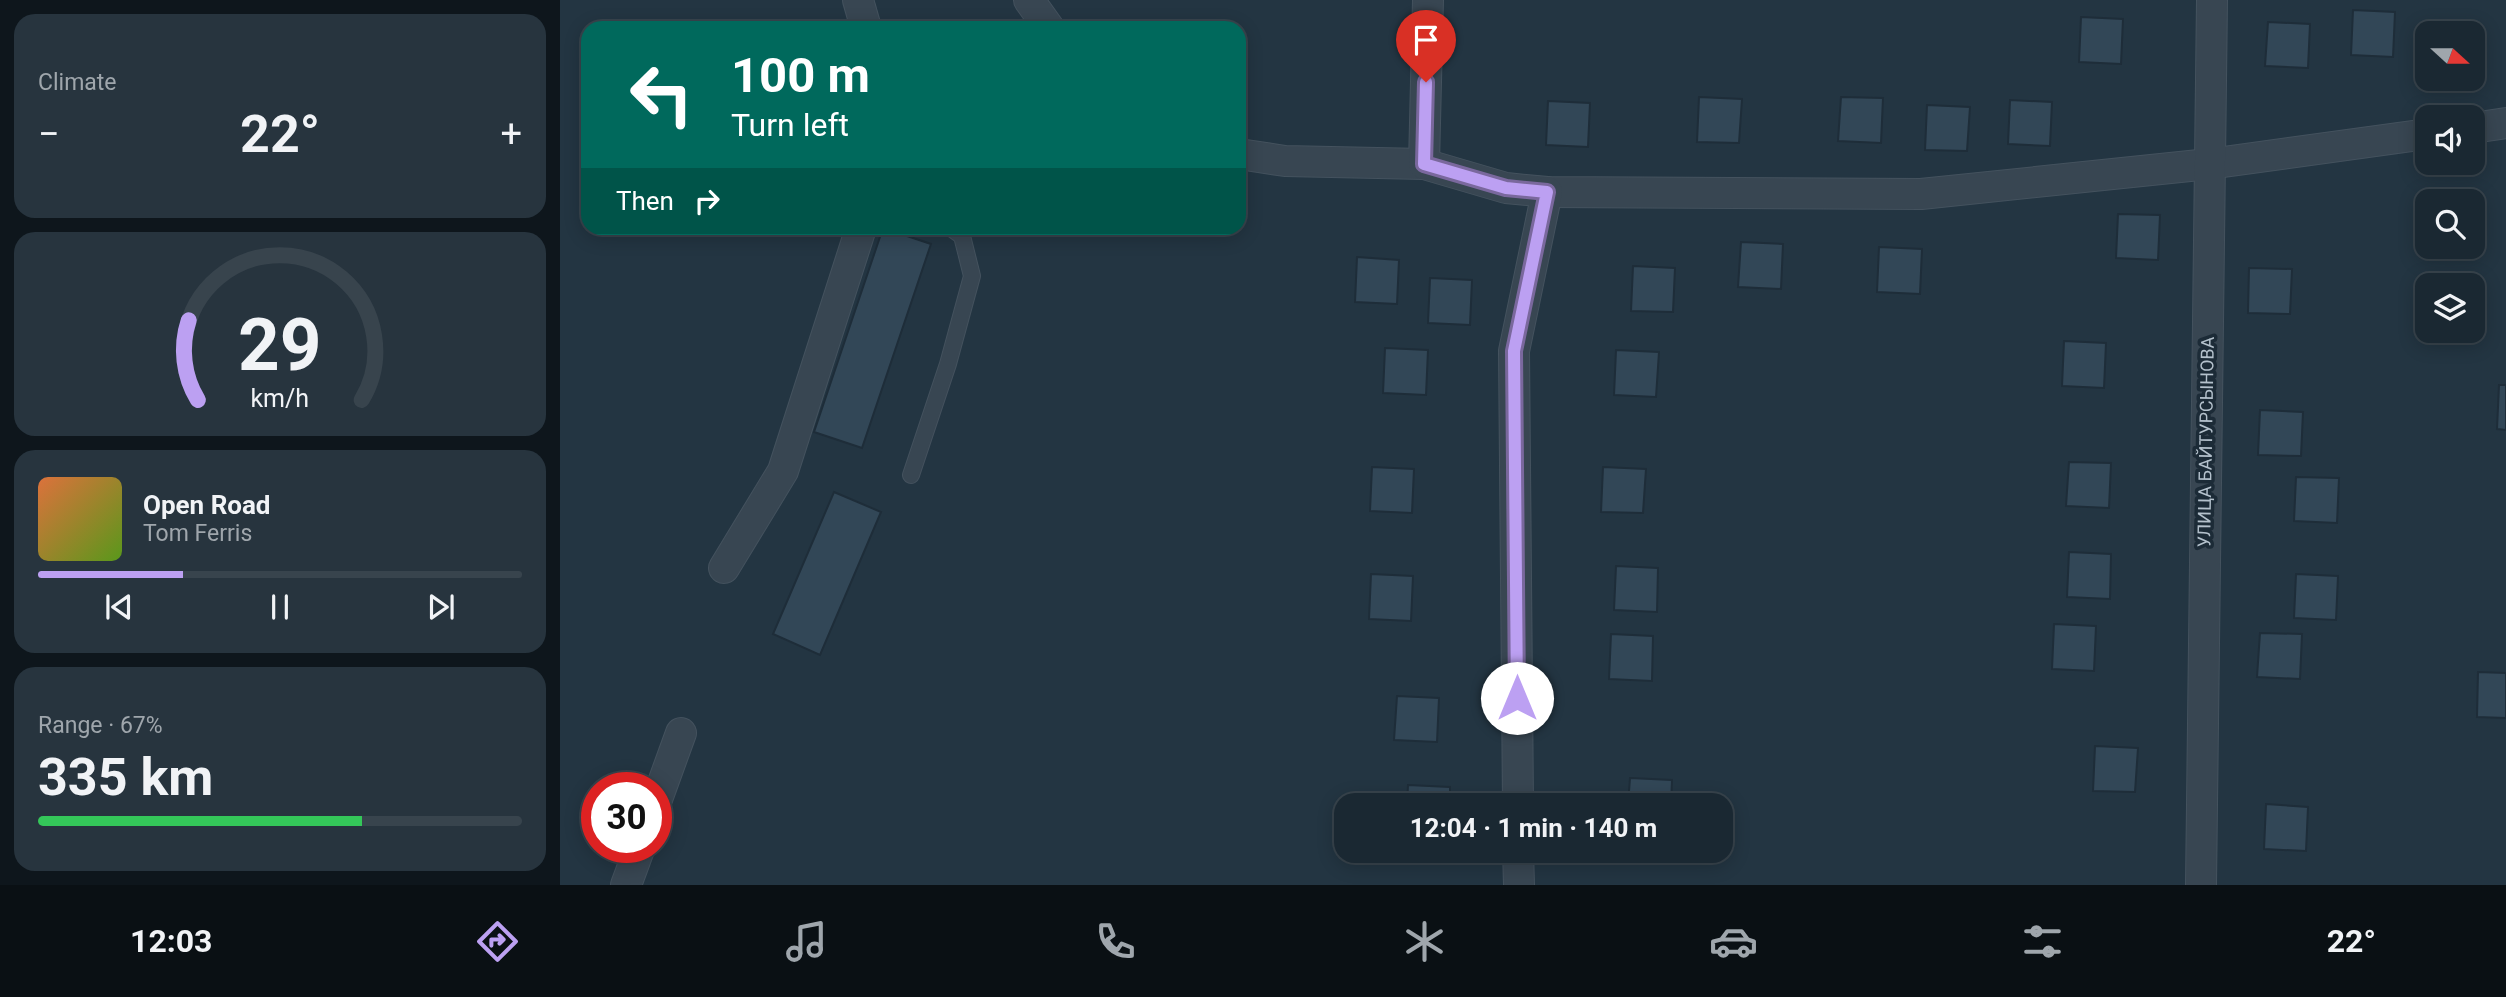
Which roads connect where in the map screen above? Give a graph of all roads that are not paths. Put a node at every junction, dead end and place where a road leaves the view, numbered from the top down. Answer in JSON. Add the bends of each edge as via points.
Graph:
{"nodes":[{"id":1,"x":858,"y":0,"type":"edge"},
{"id":2,"x":1029,"y":0,"type":"edge"},
{"id":3,"x":1427,"y":0,"type":"edge"},
{"id":4,"x":2212,"y":0,"type":"edge"},
{"id":5,"x":864,"y":21,"type":"edge"},
{"id":6,"x":1044,"y":21,"type":"edge"},
{"id":7,"x":2506,"y":123,"type":"edge"},
{"id":8,"x":2485,"y":126,"type":"edge"},
{"id":9,"x":2415,"y":136,"type":"edge"},
{"id":10,"x":1246,"y":155,"type":"edge"},
{"id":11,"x":1424,"y":164,"type":"junction"},
{"id":12,"x":2209,"y":164,"type":"junction"},
{"id":13,"x":1547,"y":192,"type":"junction"},
{"id":14,"x":859,"y":235,"type":"edge"},
{"id":15,"x":961,"y":235,"type":"edge"},
{"id":16,"x":911,"y":475,"type":"dead end"},
{"id":17,"x":724,"y":568,"type":"dead end"},
{"id":18,"x":681,"y":733,"type":"dead end"},
{"id":19,"x":667,"y":772,"type":"edge"},
{"id":20,"x":1518,"y":793,"type":"edge"},
{"id":21,"x":634,"y":863,"type":"edge"},
{"id":22,"x":1518,"y":863,"type":"edge"},
{"id":23,"x":626,"y":885,"type":"edge"},
{"id":24,"x":1519,"y":885,"type":"edge"},
{"id":25,"x":2201,"y":885,"type":"edge"}],
"edges":[{"from":1,"to":5,"type":"street"},
{"from":2,"to":6,"type":"street"},
{"from":3,"to":11,"type":"street"},
{"from":4,"to":12,"type":"street","name":"УЛИЦА БАЙТУРСЫНОВА"},
{"from":7,"to":8,"type":"street"},
{"from":9,"to":12,"type":"street"},
{"from":10,"to":11,"type":"street","via":[[1284,161]]},
{"from":11,"to":13,"type":"street","via":[[1506,188]]},
{"from":12,"to":13,"type":"street","via":[[1922,194]]},
{"from":12,"to":25,"type":"street","name":"УЛИЦА БАЙТУРСЫНОВА"},
{"from":13,"to":20,"type":"street","via":[[1514,351]]},
{"from":14,"to":17,"type":"street","via":[[783,471]]},
{"from":15,"to":16,"type":"lane","via":[[971,276]]},
{"from":18,"to":19,"type":"street"},
{"from":21,"to":23,"type":"street"},
{"from":22,"to":24,"type":"street"}]}
